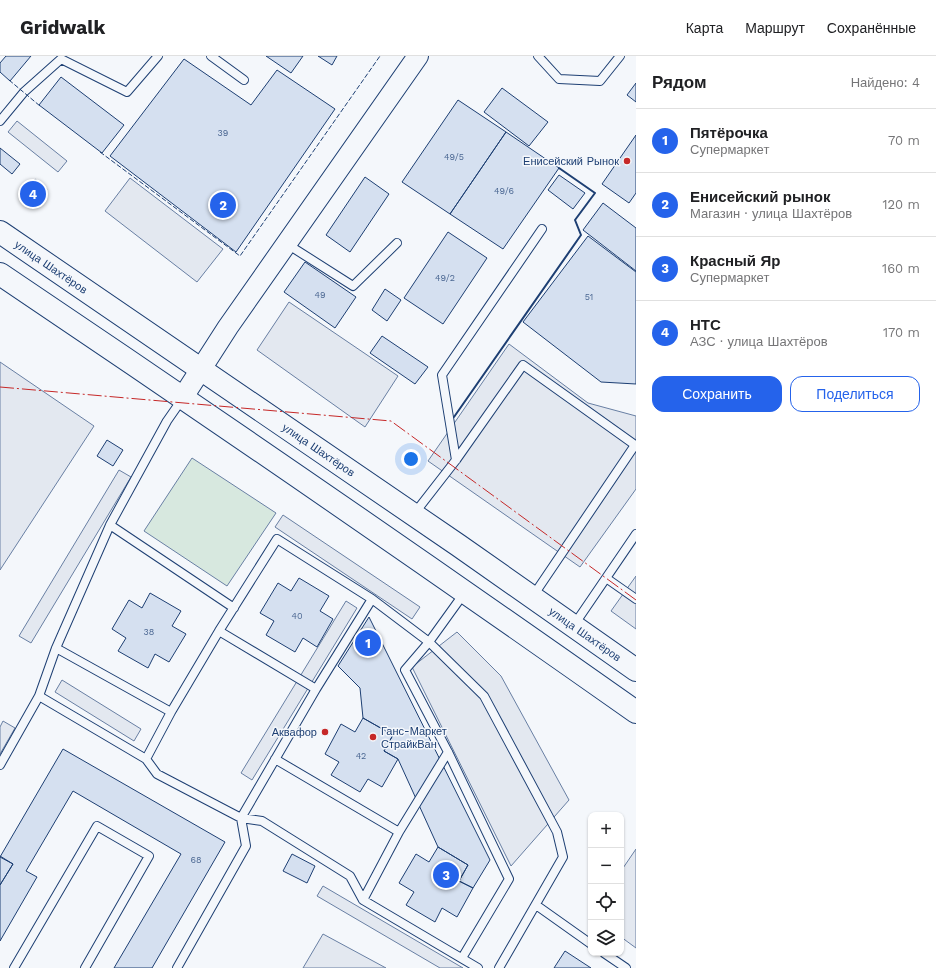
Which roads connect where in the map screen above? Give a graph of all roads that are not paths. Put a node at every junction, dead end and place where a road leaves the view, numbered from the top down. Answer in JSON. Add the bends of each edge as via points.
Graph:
{"nodes":[{"id":1,"x":158,"y":56,"type":"edge"},
{"id":2,"x":211,"y":56,"type":"edge"},
{"id":3,"x":418,"y":56,"type":"edge"},
{"id":4,"x":538,"y":56,"type":"edge"},
{"id":5,"x":620,"y":56,"type":"edge"},
{"id":6,"x":244,"y":80,"type":"dead end"},
{"id":7,"x":0,"y":121,"type":"edge"},
{"id":8,"x":542,"y":229,"type":"dead end"},
{"id":9,"x":0,"y":232,"type":"edge"},
{"id":10,"x":397,"y":243,"type":"dead end"},
{"id":11,"x":286,"y":244,"type":"junction"},
{"id":12,"x":0,"y":274,"type":"edge"},
{"id":13,"x":201,"y":369,"type":"junction"},
{"id":14,"x":183,"y":397,"type":"junction"},
{"id":15,"x":456,"y":460,"type":"junction"},
{"id":16,"x":413,"y":515,"type":"junction"},
{"id":17,"x":110,"y":525,"type":"junction"},
{"id":18,"x":636,"y":534,"type":"edge"},
{"id":19,"x":606,"y":578,"type":"junction"},
{"id":20,"x":466,"y":592,"type":"junction"},
{"id":21,"x":532,"y":597,"type":"junction"},
{"id":22,"x":636,"y":598,"type":"edge"},
{"id":23,"x":372,"y":599,"type":"junction"},
{"id":24,"x":234,"y":608,"type":"junction"},
{"id":25,"x":574,"y":626,"type":"junction"},
{"id":26,"x":219,"y":631,"type":"junction"},
{"id":27,"x":429,"y":642,"type":"junction"},
{"id":28,"x":56,"y":648,"type":"junction"},
{"id":29,"x":636,"y":670,"type":"edge"},
{"id":30,"x":316,"y":689,"type":"junction"},
{"id":31,"x":39,"y":696,"type":"junction"},
{"id":32,"x":171,"y":712,"type":"junction"},
{"id":33,"x":636,"y":712,"type":"edge"},
{"id":34,"x":448,"y":752,"type":"junction"},
{"id":35,"x":275,"y":758,"type":"junction"},
{"id":36,"x":146,"y":759,"type":"junction"},
{"id":37,"x":0,"y":765,"type":"edge"},
{"id":38,"x":240,"y":818,"type":"junction"},
{"id":39,"x":399,"y":832,"type":"junction"},
{"id":40,"x":363,"y":900,"type":"junction"},
{"id":41,"x":536,"y":905,"type":"junction"},
{"id":42,"x":588,"y":942,"type":"edge"},
{"id":43,"x":608,"y":956,"type":"edge"},
{"id":44,"x":462,"y":958,"type":"junction"},
{"id":45,"x":14,"y":968,"type":"edge"},
{"id":46,"x":85,"y":968,"type":"edge"},
{"id":47,"x":177,"y":968,"type":"edge"},
{"id":48,"x":478,"y":968,"type":"edge"},
{"id":49,"x":499,"y":968,"type":"edge"},
{"id":50,"x":626,"y":968,"type":"edge"}],
"edges":[{"from":1,"to":7,"type":"lane","via":[[127,92],[61,58],[24,92]]},
{"from":2,"to":6,"type":"lane"},
{"from":3,"to":11,"type":"street"},
{"from":4,"to":5,"type":"lane","via":[[559,79],[600,81]]},
{"from":8,"to":15,"type":"lane","via":[[442,375]]},
{"from":9,"to":13,"type":"main road","name":"улица Шахтёров"},
{"from":10,"to":11,"type":"lane","via":[[353,286]]},
{"from":11,"to":13,"type":"street"},
{"from":12,"to":14,"type":"main road"},
{"from":13,"to":14,"type":"street"},
{"from":13,"to":16,"type":"main road","name":"улица Шахтёров"},
{"from":14,"to":17,"type":"lane","via":[[167,421]]},
{"from":14,"to":20,"type":"main road"},
{"from":15,"to":16,"type":"lane"},
{"from":15,"to":21,"type":"lane","via":[[523,365],[634,445]]},
{"from":16,"to":21,"type":"main road","name":"улица Шахтёров"},
{"from":17,"to":24,"type":"lane"},
{"from":17,"to":28,"type":"lane"},
{"from":18,"to":19,"type":"lane"},
{"from":19,"to":22,"type":"lane"},
{"from":19,"to":25,"type":"lane"},
{"from":20,"to":27,"type":"lane"},
{"from":20,"to":33,"type":"main road"},
{"from":21,"to":25,"type":"main road","name":"улица Шахтёров"},
{"from":23,"to":24,"type":"lane","via":[[277,540]]},
{"from":23,"to":27,"type":"lane"},
{"from":23,"to":30,"type":"lane"},
{"from":24,"to":26,"type":"lane"},
{"from":25,"to":29,"type":"main road","name":"улица Шахтёров"},
{"from":26,"to":30,"type":"lane"},
{"from":26,"to":32,"type":"lane"},
{"from":27,"to":34,"type":"lane","via":[[405,670]]},
{"from":27,"to":41,"type":"lane","via":[[484,696],[557,832],[563,857]]},
{"from":28,"to":31,"type":"lane"},
{"from":28,"to":32,"type":"lane"},
{"from":30,"to":35,"type":"lane"},
{"from":31,"to":36,"type":"lane"},
{"from":31,"to":37,"type":"lane"},
{"from":32,"to":36,"type":"lane"},
{"from":34,"to":39,"type":"lane"},
{"from":34,"to":44,"type":"lane","via":[[509,879]]},
{"from":35,"to":38,"type":"lane"},
{"from":35,"to":39,"type":"lane"},
{"from":36,"to":38,"type":"lane","via":[[157,774]]},
{"from":38,"to":40,"type":"lane","via":[[262,821],[350,876]]},
{"from":38,"to":47,"type":"lane","via":[[246,846]]},
{"from":39,"to":40,"type":"lane"},
{"from":40,"to":44,"type":"lane"},
{"from":41,"to":42,"type":"lane"},
{"from":41,"to":49,"type":"lane"},
{"from":43,"to":50,"type":"lane"},
{"from":44,"to":48,"type":"lane"},
{"from":45,"to":46,"type":"lane","via":[[97,826],[149,856]]}]}
